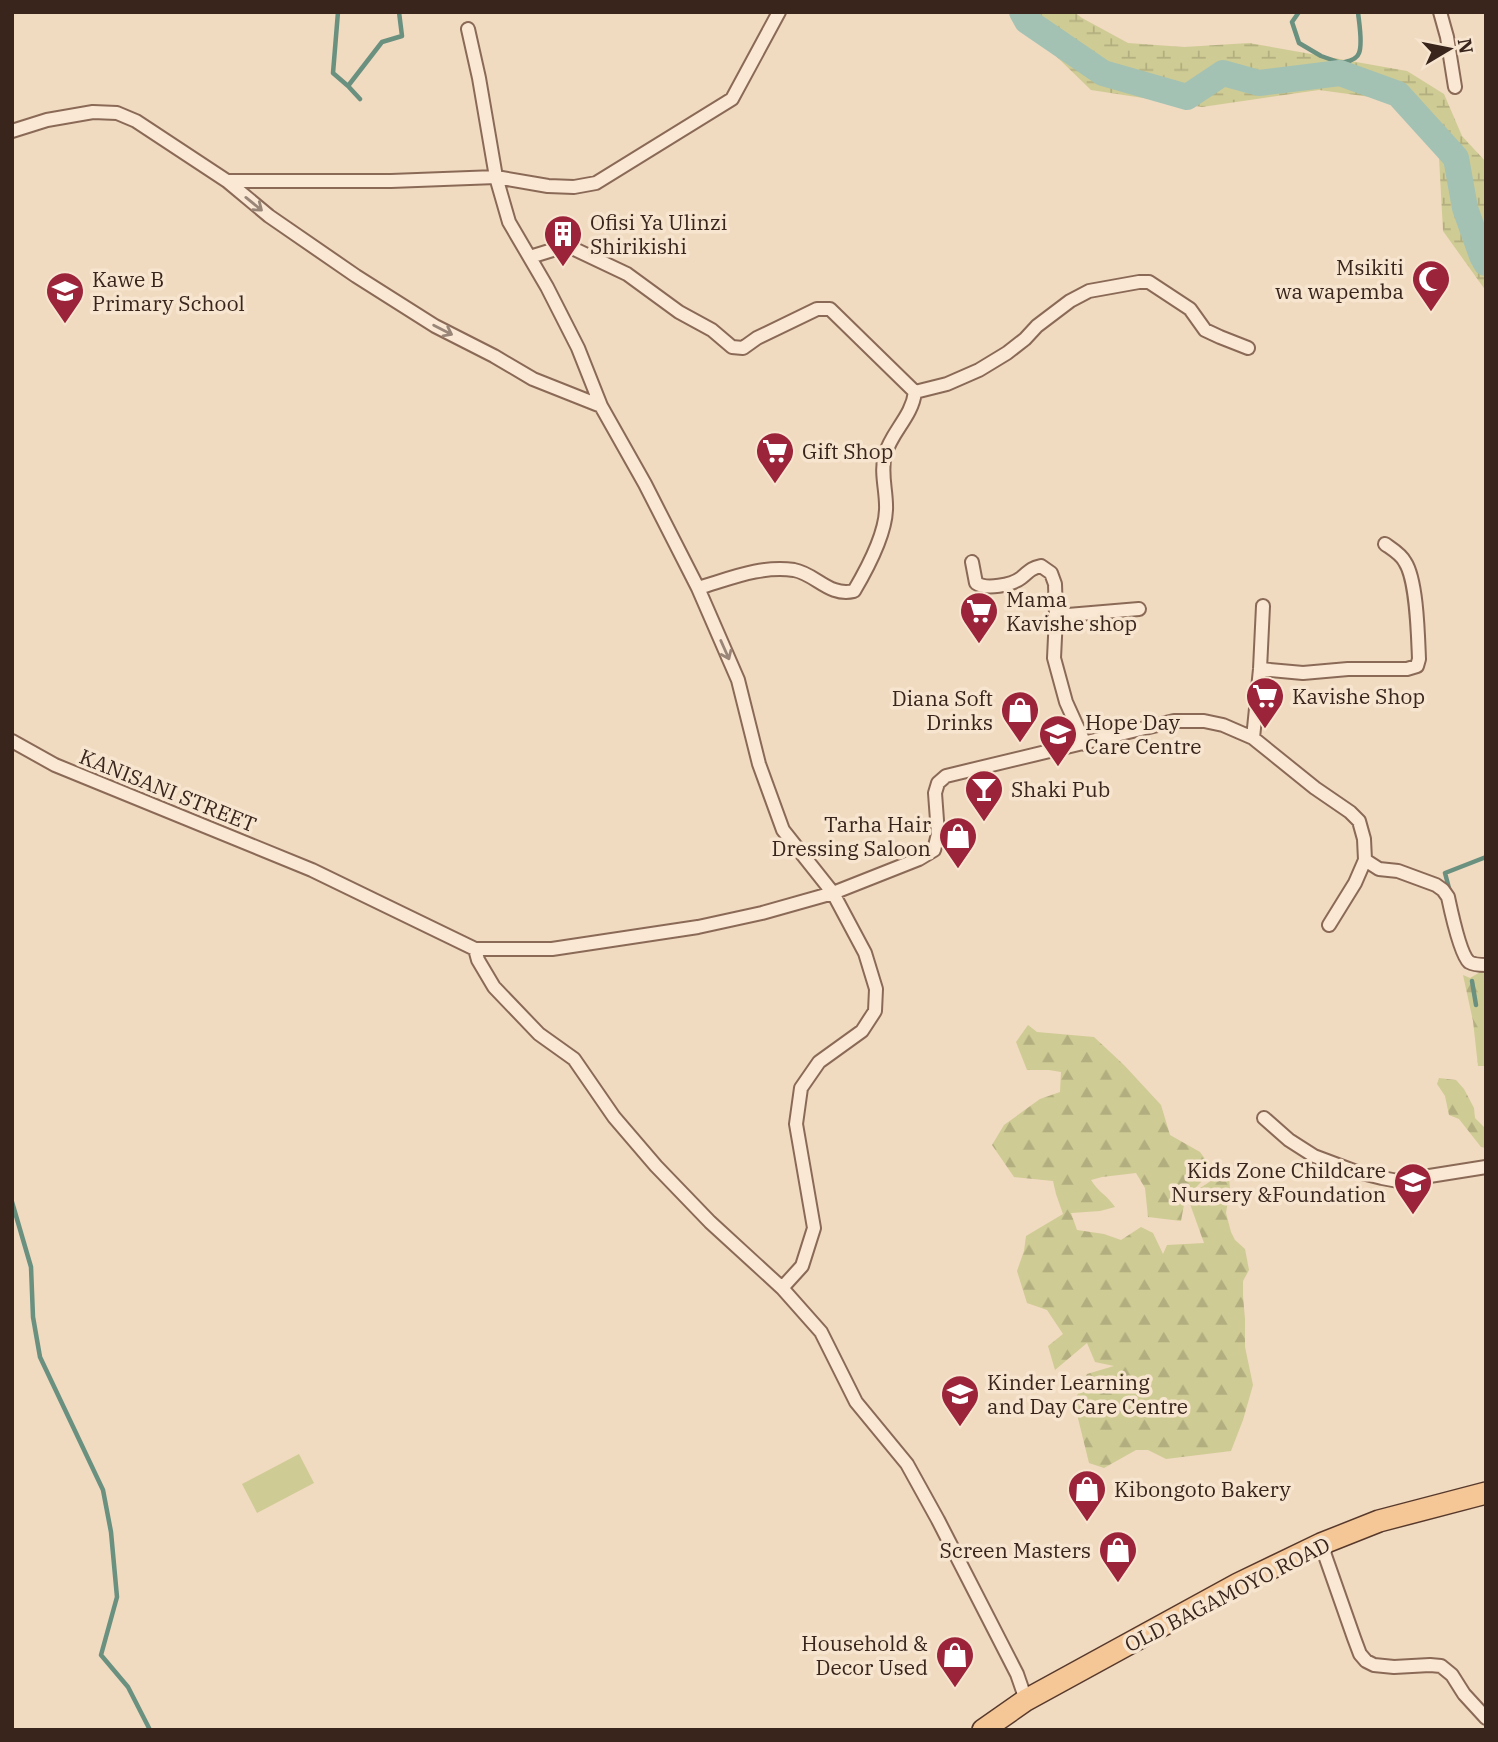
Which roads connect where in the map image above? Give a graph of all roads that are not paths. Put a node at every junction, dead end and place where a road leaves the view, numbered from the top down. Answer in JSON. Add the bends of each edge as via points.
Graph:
{"nodes":[{"id":1,"x":779,"y":12,"type":"edge"},
{"id":2,"x":1440,"y":12,"type":"edge"},
{"id":3,"x":468,"y":29,"type":"dead end"},
{"id":4,"x":1455,"y":87,"type":"dead end"},
{"id":5,"x":12,"y":131,"type":"edge"},
{"id":6,"x":496,"y":177,"type":"junction"},
{"id":7,"x":227,"y":181,"type":"junction"},
{"id":8,"x":530,"y":257,"type":"junction"},
{"id":9,"x":1248,"y":348,"type":"dead end"},
{"id":10,"x":915,"y":392,"type":"junction"},
{"id":11,"x":601,"y":406,"type":"junction"},
{"id":12,"x":1385,"y":544,"type":"dead end"},
{"id":13,"x":972,"y":562,"type":"dead end"},
{"id":14,"x":698,"y":588,"type":"junction"},
{"id":15,"x":1263,"y":606,"type":"dead end"},
{"id":16,"x":1139,"y":609,"type":"dead end"},
{"id":17,"x":1056,"y":617,"type":"junction"},
{"id":18,"x":1260,"y":669,"type":"junction"},
{"id":19,"x":1253,"y":738,"type":"junction"},
{"id":20,"x":12,"y":741,"type":"edge"},
{"id":21,"x":1085,"y":744,"type":"junction"},
{"id":22,"x":1365,"y":860,"type":"junction"},
{"id":23,"x":833,"y":892,"type":"junction"},
{"id":24,"x":1329,"y":925,"type":"dead end"},
{"id":25,"x":475,"y":949,"type":"junction"},
{"id":26,"x":1486,"y":965,"type":"edge"},
{"id":27,"x":1264,"y":1118,"type":"dead end"},
{"id":28,"x":1486,"y":1167,"type":"edge"},
{"id":29,"x":782,"y":1288,"type":"junction"},
{"id":30,"x":1486,"y":1493,"type":"edge"},
{"id":31,"x":1321,"y":1544,"type":"junction"},
{"id":32,"x":1026,"y":1700,"type":"junction"},
{"id":33,"x":1486,"y":1718,"type":"edge"},
{"id":34,"x":986,"y":1729,"type":"edge"}],
"edges":[{"from":1,"to":6,"type":"street","via":[[732,99],[596,183],[548,186]]},
{"from":2,"to":4,"type":"street"},
{"from":3,"to":6,"type":"street"},
{"from":5,"to":7,"type":"street","via":[[81,114],[117,113]]},
{"from":6,"to":7,"type":"street"},
{"from":6,"to":8,"type":"street","via":[[509,222]]},
{"from":7,"to":11,"type":"street","one_way":true,"via":[[269,216],[435,326],[533,379]]},
{"from":8,"to":10,"type":"street","via":[[570,247],[627,274],[732,347],[743,348],[817,309],[830,309]]},
{"from":8,"to":11,"type":"street","via":[[578,348]]},
{"from":9,"to":10,"type":"street","via":[[1205,330],[1190,309],[1149,282],[1139,282],[1089,291],[979,370]]},
{"from":10,"to":14,"type":"street","via":[[884,459],[886,511],[878,542],[854,591],[834,591],[798,571],[775,568]]},
{"from":11,"to":14,"type":"street"},
{"from":12,"to":18,"type":"street","via":[[1401,555],[1412,578],[1419,651],[1416,666],[1303,673]]},
{"from":13,"to":17,"type":"street","via":[[976,583],[982,587],[1019,579],[1029,569],[1041,566],[1051,573],[1055,584]]},
{"from":14,"to":23,"type":"street","one_way":true,"via":[[738,680],[759,764],[783,830]]},
{"from":15,"to":18,"type":"street"},
{"from":16,"to":17,"type":"street"},
{"from":17,"to":21,"type":"street","via":[[1054,658],[1066,702]]},
{"from":18,"to":19,"type":"street"},
{"from":19,"to":21,"type":"street","via":[[1223,725],[1174,721]]},
{"from":19,"to":22,"type":"street","via":[[1359,821]]},
{"from":20,"to":25,"type":"street","name":"KANISANI STREET","via":[[55,765],[312,870]]},
{"from":21,"to":23,"type":"street","via":[[946,776],[935,793],[938,834],[934,850]]},
{"from":22,"to":24,"type":"street"},
{"from":22,"to":26,"type":"street","via":[[1443,890],[1462,949],[1473,964]]},
{"from":23,"to":25,"type":"street","via":[[698,927],[552,949]]},
{"from":23,"to":29,"type":"street","via":[[865,953],[876,989],[875,1011],[862,1031],[819,1062],[801,1088],[796,1124],[814,1228],[802,1266]]},
{"from":25,"to":29,"type":"street","via":[[494,987],[539,1034],[573,1059],[656,1166]]},
{"from":27,"to":28,"type":"street","via":[[1314,1156],[1382,1178],[1398,1181]]},
{"from":29,"to":32,"type":"street","via":[[821,1332],[856,1402],[907,1464],[1012,1663]]},
{"from":30,"to":31,"type":"main road","name":"OLD BAGAMOYO ROAD","via":[[1380,1521]]},
{"from":31,"to":32,"type":"main road","name":"OLD BAGAMOYO ROAD"},
{"from":31,"to":33,"type":"street","via":[[1366,1661],[1394,1667],[1441,1666]]},
{"from":32,"to":34,"type":"main road","name":"OLD BAGAMOYO ROAD"}]}
